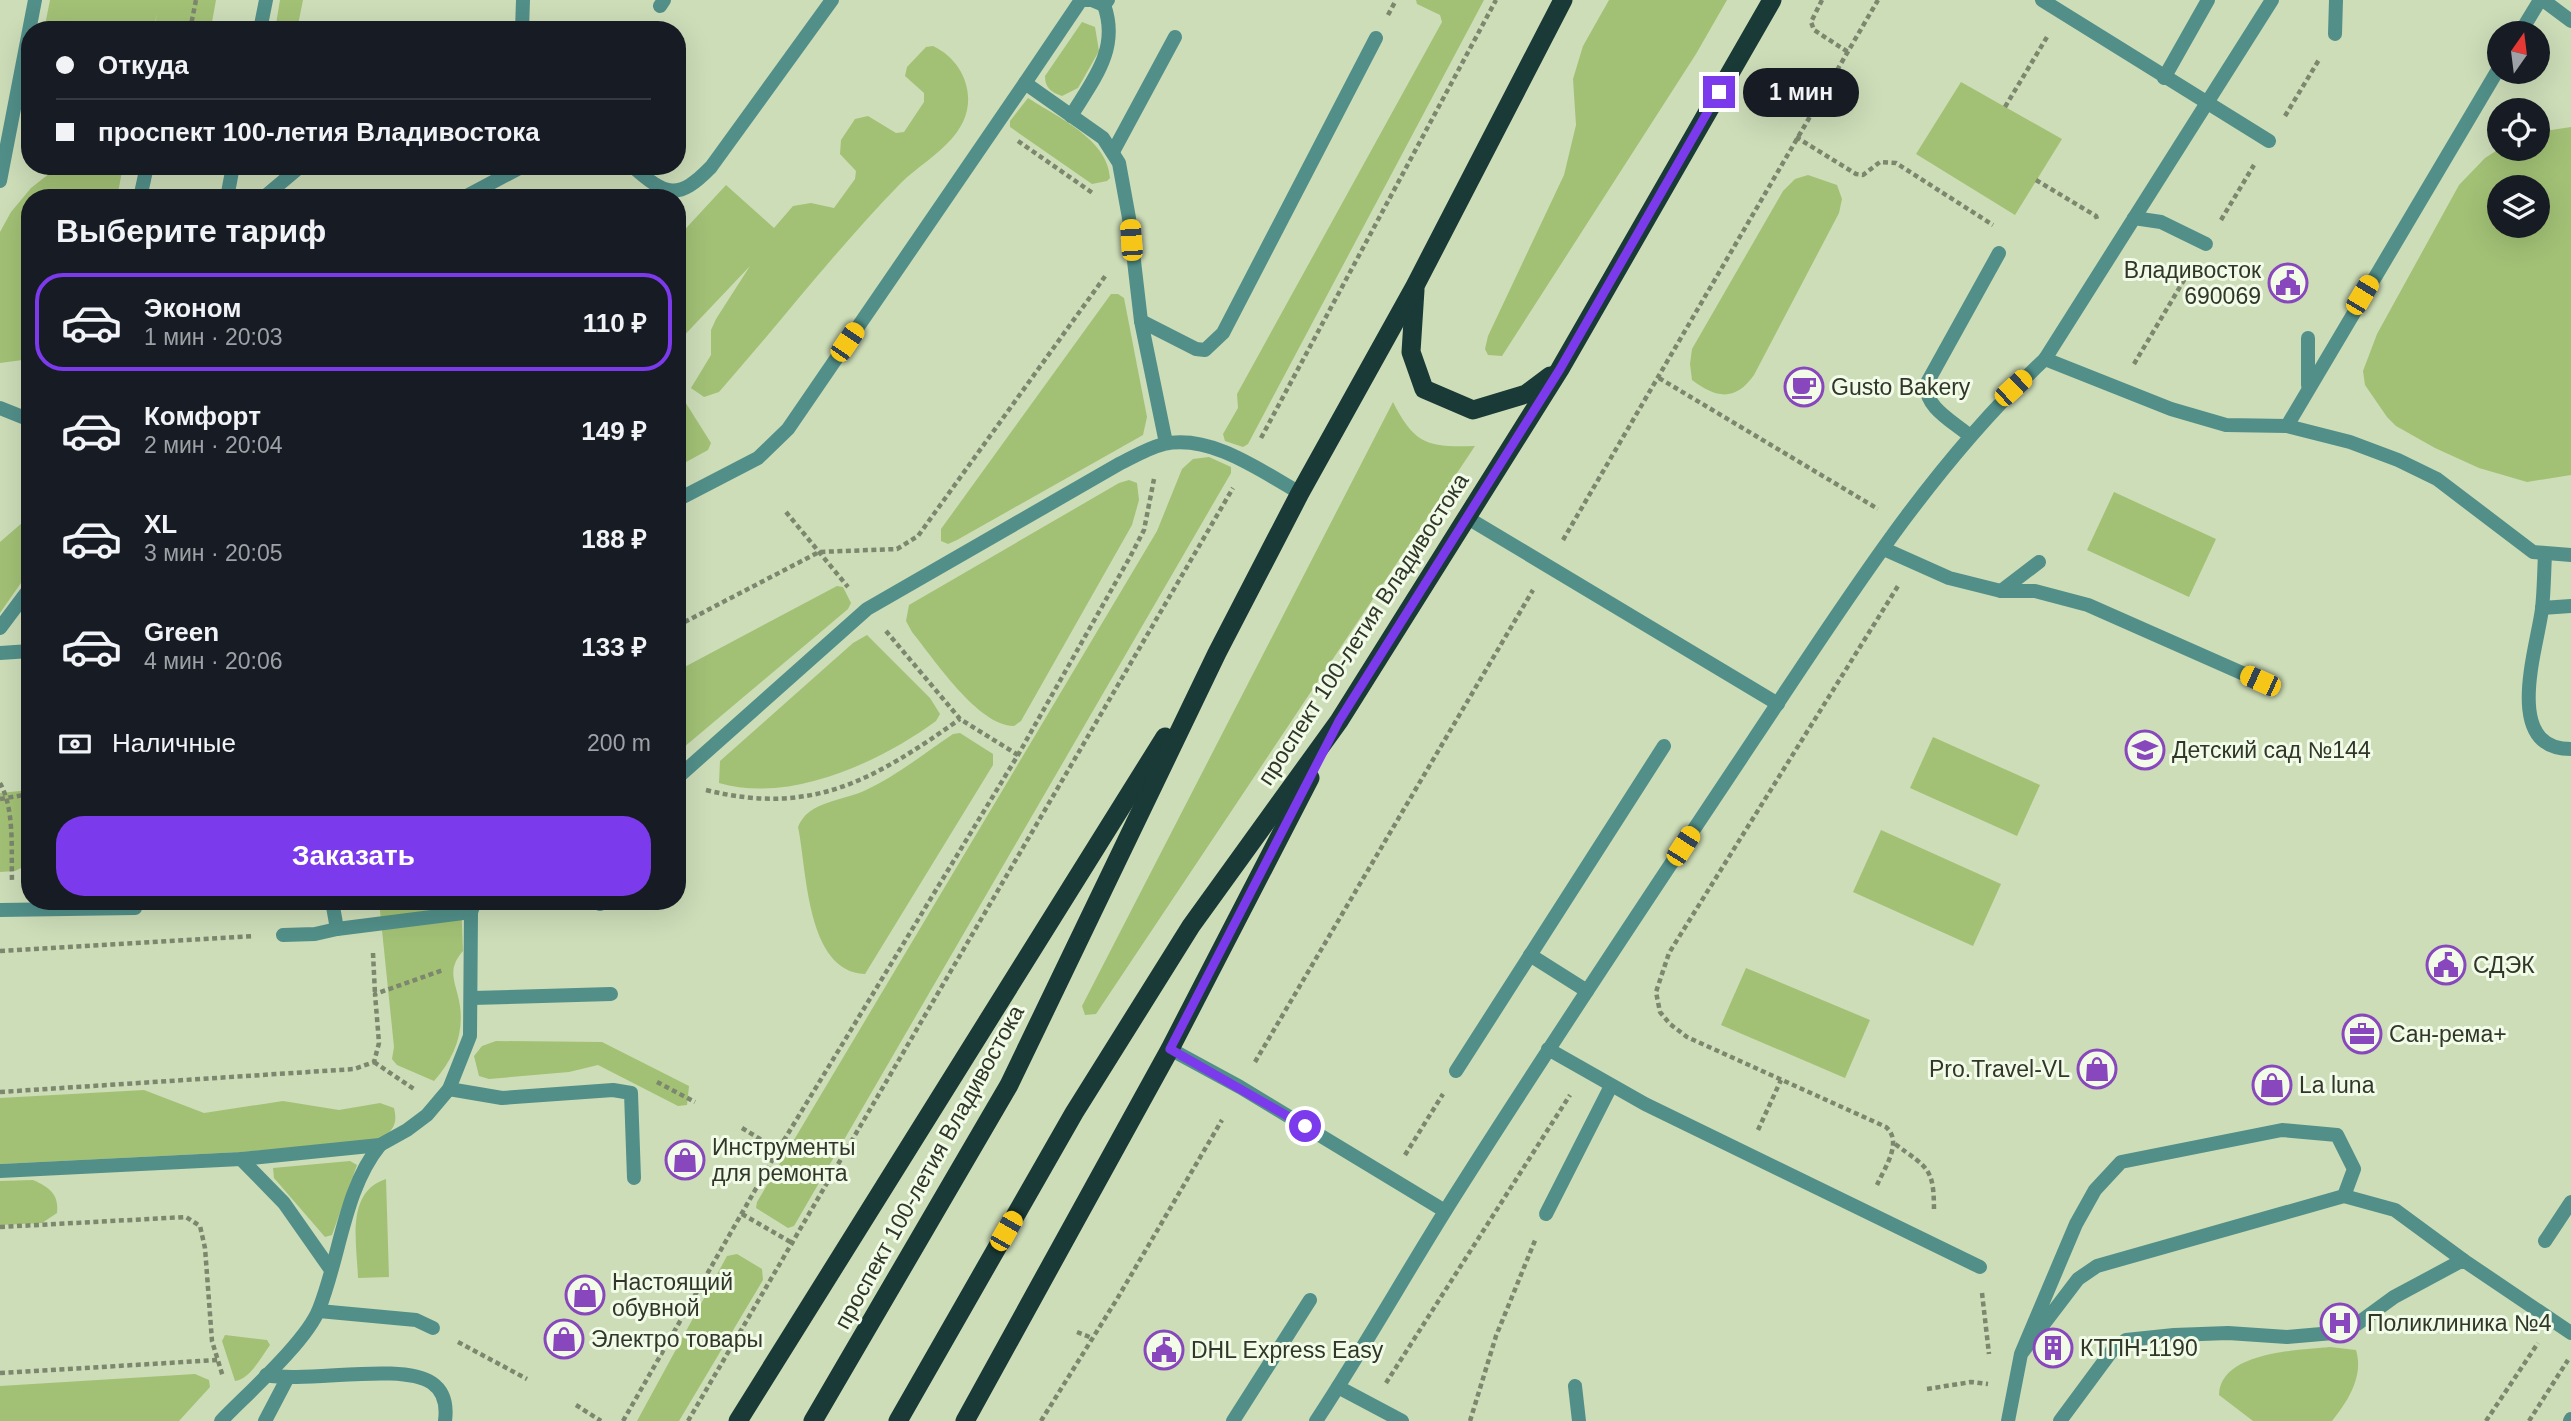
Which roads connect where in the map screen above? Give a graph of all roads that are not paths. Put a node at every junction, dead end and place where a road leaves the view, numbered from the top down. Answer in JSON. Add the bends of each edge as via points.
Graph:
{"nodes":[{"id":1,"x":35,"y":0,"type":"edge"},
{"id":2,"x":267,"y":0,"type":"edge"},
{"id":3,"x":523,"y":0,"type":"edge"},
{"id":4,"x":832,"y":0,"type":"edge"},
{"id":5,"x":1563,"y":0,"type":"edge"},
{"id":6,"x":1772,"y":0,"type":"edge"},
{"id":7,"x":2042,"y":0,"type":"edge"},
{"id":8,"x":2208,"y":0,"type":"edge"},
{"id":9,"x":2272,"y":0,"type":"edge"},
{"id":10,"x":2336,"y":0,"type":"edge"},
{"id":11,"x":2541,"y":0,"type":"edge"},
{"id":12,"x":1106,"y":3,"type":"edge"},
{"id":13,"x":31,"y":21,"type":"edge"},
{"id":14,"x":262,"y":21,"type":"edge"},
{"id":15,"x":522,"y":21,"type":"edge"},
{"id":16,"x":2528,"y":21,"type":"edge"},
{"id":17,"x":2571,"y":22,"type":"edge"},
{"id":18,"x":2335,"y":34,"type":"dead end"},
{"id":19,"x":1175,"y":37,"type":"dead end"},
{"id":20,"x":1376,"y":38,"type":"dead end"},
{"id":21,"x":21,"y":72,"type":"edge"},
{"id":22,"x":2164,"y":78,"type":"junction"},
{"id":23,"x":1025,"y":83,"type":"junction"},
{"id":24,"x":2489,"y":84,"type":"edge"},
{"id":25,"x":2207,"y":104,"type":"junction"},
{"id":26,"x":1071,"y":116,"type":"junction"},
{"id":27,"x":2269,"y":141,"type":"road end"},
{"id":28,"x":1114,"y":150,"type":"junction"},
{"id":29,"x":291,"y":175,"type":"edge"},
{"id":30,"x":506,"y":175,"type":"edge"},
{"id":31,"x":643,"y":175,"type":"edge"},
{"id":32,"x":0,"y":181,"type":"edge"},
{"id":33,"x":274,"y":189,"type":"edge"},
{"id":34,"x":480,"y":189,"type":"edge"},
{"id":35,"x":666,"y":189,"type":"edge"},
{"id":36,"x":684,"y":189,"type":"edge"},
{"id":37,"x":2134,"y":218,"type":"junction"},
{"id":38,"x":2206,"y":244,"type":"dead end"},
{"id":39,"x":1999,"y":253,"type":"road end"},
{"id":40,"x":1415,"y":286,"type":"junction"},
{"id":41,"x":1141,"y":321,"type":"junction"},
{"id":42,"x":2308,"y":338,"type":"dead end"},
{"id":43,"x":2045,"y":359,"type":"junction"},
{"id":44,"x":1560,"y":369,"type":"junction"},
{"id":45,"x":2308,"y":386,"type":"junction"},
{"id":46,"x":0,"y":408,"type":"edge"},
{"id":47,"x":21,"y":416,"type":"edge"},
{"id":48,"x":2287,"y":426,"type":"junction"},
{"id":49,"x":1970,"y":436,"type":"junction"},
{"id":50,"x":1161,"y":445,"type":"junction"},
{"id":51,"x":1300,"y":493,"type":"junction"},
{"id":52,"x":686,"y":495,"type":"edge"},
{"id":53,"x":1466,"y":517,"type":"junction"},
{"id":54,"x":1884,"y":549,"type":"junction"},
{"id":55,"x":2545,"y":555,"type":"junction"},
{"id":56,"x":2571,"y":555,"type":"edge"},
{"id":57,"x":2039,"y":562,"type":"dead end"},
{"id":58,"x":2001,"y":591,"type":"junction"},
{"id":59,"x":21,"y":600,"type":"edge"},
{"id":60,"x":2571,"y":606,"type":"edge"},
{"id":61,"x":2542,"y":608,"type":"junction"},
{"id":62,"x":0,"y":628,"type":"edge"},
{"id":63,"x":21,"y":652,"type":"edge"},
{"id":64,"x":0,"y":653,"type":"edge"},
{"id":65,"x":1217,"y":653,"type":"junction"},
{"id":66,"x":2260,"y":681,"type":"dead end"},
{"id":67,"x":1778,"y":704,"type":"junction"},
{"id":68,"x":1339,"y":721,"type":"junction"},
{"id":69,"x":1664,"y":746,"type":"dead end"},
{"id":70,"x":2571,"y":749,"type":"edge"},
{"id":71,"x":686,"y":770,"type":"edge"},
{"id":72,"x":0,"y":910,"type":"edge"},
{"id":73,"x":21,"y":910,"type":"edge"},
{"id":74,"x":334,"y":910,"type":"edge"},
{"id":75,"x":450,"y":910,"type":"edge"},
{"id":76,"x":473,"y":910,"type":"edge"},
{"id":77,"x":337,"y":929,"type":"junction"},
{"id":78,"x":283,"y":934,"type":"road end"},
{"id":79,"x":1530,"y":955,"type":"junction"},
{"id":80,"x":1587,"y":991,"type":"junction"},
{"id":81,"x":611,"y":994,"type":"dead end"},
{"id":82,"x":472,"y":998,"type":"junction"},
{"id":83,"x":1170,"y":1049,"type":"junction"},
{"id":84,"x":1548,"y":1049,"type":"junction"},
{"id":85,"x":1456,"y":1071,"type":"road end"},
{"id":86,"x":1611,"y":1086,"type":"junction"},
{"id":87,"x":450,"y":1089,"type":"junction"},
{"id":88,"x":380,"y":1145,"type":"junction"},
{"id":89,"x":241,"y":1159,"type":"junction"},
{"id":90,"x":0,"y":1171,"type":"edge"},
{"id":91,"x":634,"y":1178,"type":"dead end"},
{"id":92,"x":2344,"y":1196,"type":"junction"},
{"id":93,"x":2571,"y":1202,"type":"edge"},
{"id":94,"x":1445,"y":1211,"type":"junction"},
{"id":95,"x":1546,"y":1214,"type":"road end"},
{"id":96,"x":2545,"y":1241,"type":"dead end"},
{"id":97,"x":2463,"y":1260,"type":"junction"},
{"id":98,"x":1980,"y":1268,"type":"road end"},
{"id":99,"x":331,"y":1270,"type":"junction"},
{"id":100,"x":1310,"y":1300,"type":"dead end"},
{"id":101,"x":318,"y":1311,"type":"junction"},
{"id":102,"x":433,"y":1328,"type":"road end"},
{"id":103,"x":2571,"y":1333,"type":"edge"},
{"id":104,"x":2021,"y":1354,"type":"junction"},
{"id":105,"x":266,"y":1375,"type":"junction"},
{"id":106,"x":288,"y":1378,"type":"junction"},
{"id":107,"x":1575,"y":1386,"type":"dead end"},
{"id":108,"x":1338,"y":1387,"type":"junction"},
{"id":109,"x":2012,"y":1400,"type":"junction"},
{"id":110,"x":221,"y":1421,"type":"edge"},
{"id":111,"x":265,"y":1421,"type":"edge"},
{"id":112,"x":445,"y":1421,"type":"edge"},
{"id":113,"x":738,"y":1421,"type":"edge"},
{"id":114,"x":813,"y":1421,"type":"edge"},
{"id":115,"x":898,"y":1421,"type":"edge"},
{"id":116,"x":965,"y":1421,"type":"edge"},
{"id":117,"x":1233,"y":1421,"type":"edge"},
{"id":118,"x":1316,"y":1421,"type":"edge"},
{"id":119,"x":1402,"y":1421,"type":"edge"},
{"id":120,"x":1579,"y":1421,"type":"edge"},
{"id":121,"x":1997,"y":1421,"type":"edge"},
{"id":122,"x":2008,"y":1421,"type":"edge"},
{"id":123,"x":2060,"y":1421,"type":"edge"}],
"edges":[{"from":1,"to":13,"type":"street"},
{"from":2,"to":14,"type":"street"},
{"from":3,"to":15,"type":"street"},
{"from":4,"to":36,"type":"street","via":[[711,167]]},
{"from":5,"to":40,"type":"highway","name":"проспект 100-летия Владивостока"},
{"from":6,"to":44,"type":"highway","name":"проспект 100-летия Владивостока"},
{"from":7,"to":22,"type":"street"},
{"from":8,"to":22,"type":"street"},
{"from":9,"to":25,"type":"street"},
{"from":10,"to":18,"type":"street"},
{"from":11,"to":16,"type":"street"},
{"from":11,"to":17,"type":"street"},
{"from":12,"to":23,"type":"street","via":[[1081,1]]},
{"from":12,"to":26,"type":"street","via":[[1110,44]]},
{"from":19,"to":28,"type":"street"},
{"from":20,"to":41,"type":"street","via":[[1223,333],[1205,350],[1196,349]]},
{"from":21,"to":32,"type":"street"},
{"from":22,"to":25,"type":"street"},
{"from":23,"to":26,"type":"street"},
{"from":23,"to":52,"type":"street","via":[[788,429],[758,458]]},
{"from":24,"to":45,"type":"street"},
{"from":25,"to":27,"type":"street"},
{"from":25,"to":37,"type":"street"},
{"from":26,"to":28,"type":"street"},
{"from":28,"to":41,"type":"street","via":[[1122,173]]},
{"from":29,"to":33,"type":"street"},
{"from":30,"to":34,"type":"street"},
{"from":31,"to":35,"type":"street"},
{"from":37,"to":38,"type":"street","via":[[2161,222]]},
{"from":37,"to":43,"type":"street"},
{"from":39,"to":49,"type":"street","via":[[1927,383],[1930,402]]},
{"from":40,"to":44,"type":"highway","via":[[1411,352],[1424,388],[1473,410],[1526,394]]},
{"from":40,"to":51,"type":"highway","name":"проспект 100-летия Владивостока"},
{"from":41,"to":50,"type":"street"},
{"from":42,"to":45,"type":"street"},
{"from":43,"to":48,"type":"street","via":[[2171,409],[2226,425]]},
{"from":43,"to":49,"type":"street","via":[[1997,403]]},
{"from":44,"to":53,"type":"highway","name":"проспект 100-летия Владивостока"},
{"from":45,"to":48,"type":"street"},
{"from":46,"to":47,"type":"street"},
{"from":48,"to":55,"type":"street","via":[[2350,442],[2427,474],[2533,552]]},
{"from":49,"to":54,"type":"street"},
{"from":50,"to":51,"type":"street","via":[[1206,445]]},
{"from":50,"to":71,"type":"street","via":[[1119,464],[867,609]]},
{"from":51,"to":65,"type":"highway","name":"проспект 100-летия Владивостока"},
{"from":53,"to":67,"type":"street"},
{"from":53,"to":68,"type":"highway","name":"проспект 100-летия Владивостока"},
{"from":54,"to":58,"type":"street","via":[[1950,578]]},
{"from":54,"to":67,"type":"street"},
{"from":55,"to":56,"type":"street"},
{"from":55,"to":61,"type":"street"},
{"from":57,"to":58,"type":"street"},
{"from":58,"to":66,"type":"street","via":[[2035,591],[2077,601]]},
{"from":59,"to":62,"type":"street"},
{"from":60,"to":61,"type":"street"},
{"from":61,"to":70,"type":"street","via":[[2528,715],[2537,736],[2552,746]]},
{"from":63,"to":64,"type":"street"},
{"from":65,"to":113,"type":"highway"},
{"from":65,"to":114,"type":"highway","name":"проспект 100-летия Владивостока","via":[[1009,1085]]},
{"from":67,"to":80,"type":"street"},
{"from":68,"to":83,"type":"highway"},
{"from":68,"to":115,"type":"highway","name":"проспект 100-летия Владивостока","via":[[1191,926],[1074,1113]]},
{"from":69,"to":79,"type":"street"},
{"from":72,"to":73,"type":"street"},
{"from":74,"to":77,"type":"street"},
{"from":75,"to":77,"type":"street"},
{"from":76,"to":82,"type":"street"},
{"from":77,"to":78,"type":"street"},
{"from":79,"to":80,"type":"street"},
{"from":79,"to":85,"type":"street"},
{"from":80,"to":84,"type":"street"},
{"from":81,"to":82,"type":"street"},
{"from":82,"to":87,"type":"street","via":[[470,1036]]},
{"from":83,"to":94,"type":"street"},
{"from":83,"to":116,"type":"highway"},
{"from":84,"to":86,"type":"street"},
{"from":84,"to":94,"type":"street"},
{"from":86,"to":95,"type":"street"},
{"from":86,"to":98,"type":"street"},
{"from":87,"to":88,"type":"street","via":[[407,1130]]},
{"from":87,"to":91,"type":"street","via":[[502,1098],[613,1090],[631,1093]]},
{"from":88,"to":89,"type":"street"},
{"from":88,"to":99,"type":"street","via":[[370,1157]]},
{"from":89,"to":90,"type":"street"},
{"from":89,"to":99,"type":"street","via":[[284,1203]]},
{"from":92,"to":97,"type":"street","via":[[2395,1210]]},
{"from":92,"to":104,"type":"street","via":[[2097,1266],[2078,1279]]},
{"from":92,"to":104,"type":"street","via":[[2354,1169],[2337,1135],[2282,1130],[2121,1161],[2095,1190],[2076,1224]]},
{"from":93,"to":96,"type":"street"},
{"from":94,"to":108,"type":"street"},
{"from":97,"to":103,"type":"street"},
{"from":97,"to":123,"type":"street","via":[[2394,1297],[2357,1324],[2333,1333],[2287,1337],[2228,1333],[2126,1340],[2111,1352]]},
{"from":99,"to":101,"type":"street"},
{"from":100,"to":117,"type":"street"},
{"from":101,"to":102,"type":"street","via":[[416,1320]]},
{"from":101,"to":105,"type":"street"},
{"from":104,"to":109,"type":"street"},
{"from":105,"to":106,"type":"street"},
{"from":105,"to":110,"type":"street"},
{"from":106,"to":111,"type":"street"},
{"from":106,"to":112,"type":"street","via":[[405,1374],[430,1381],[442,1392]]},
{"from":107,"to":120,"type":"street"},
{"from":108,"to":118,"type":"street"},
{"from":108,"to":119,"type":"street"},
{"from":109,"to":121,"type":"street"},
{"from":109,"to":122,"type":"street"}]}
